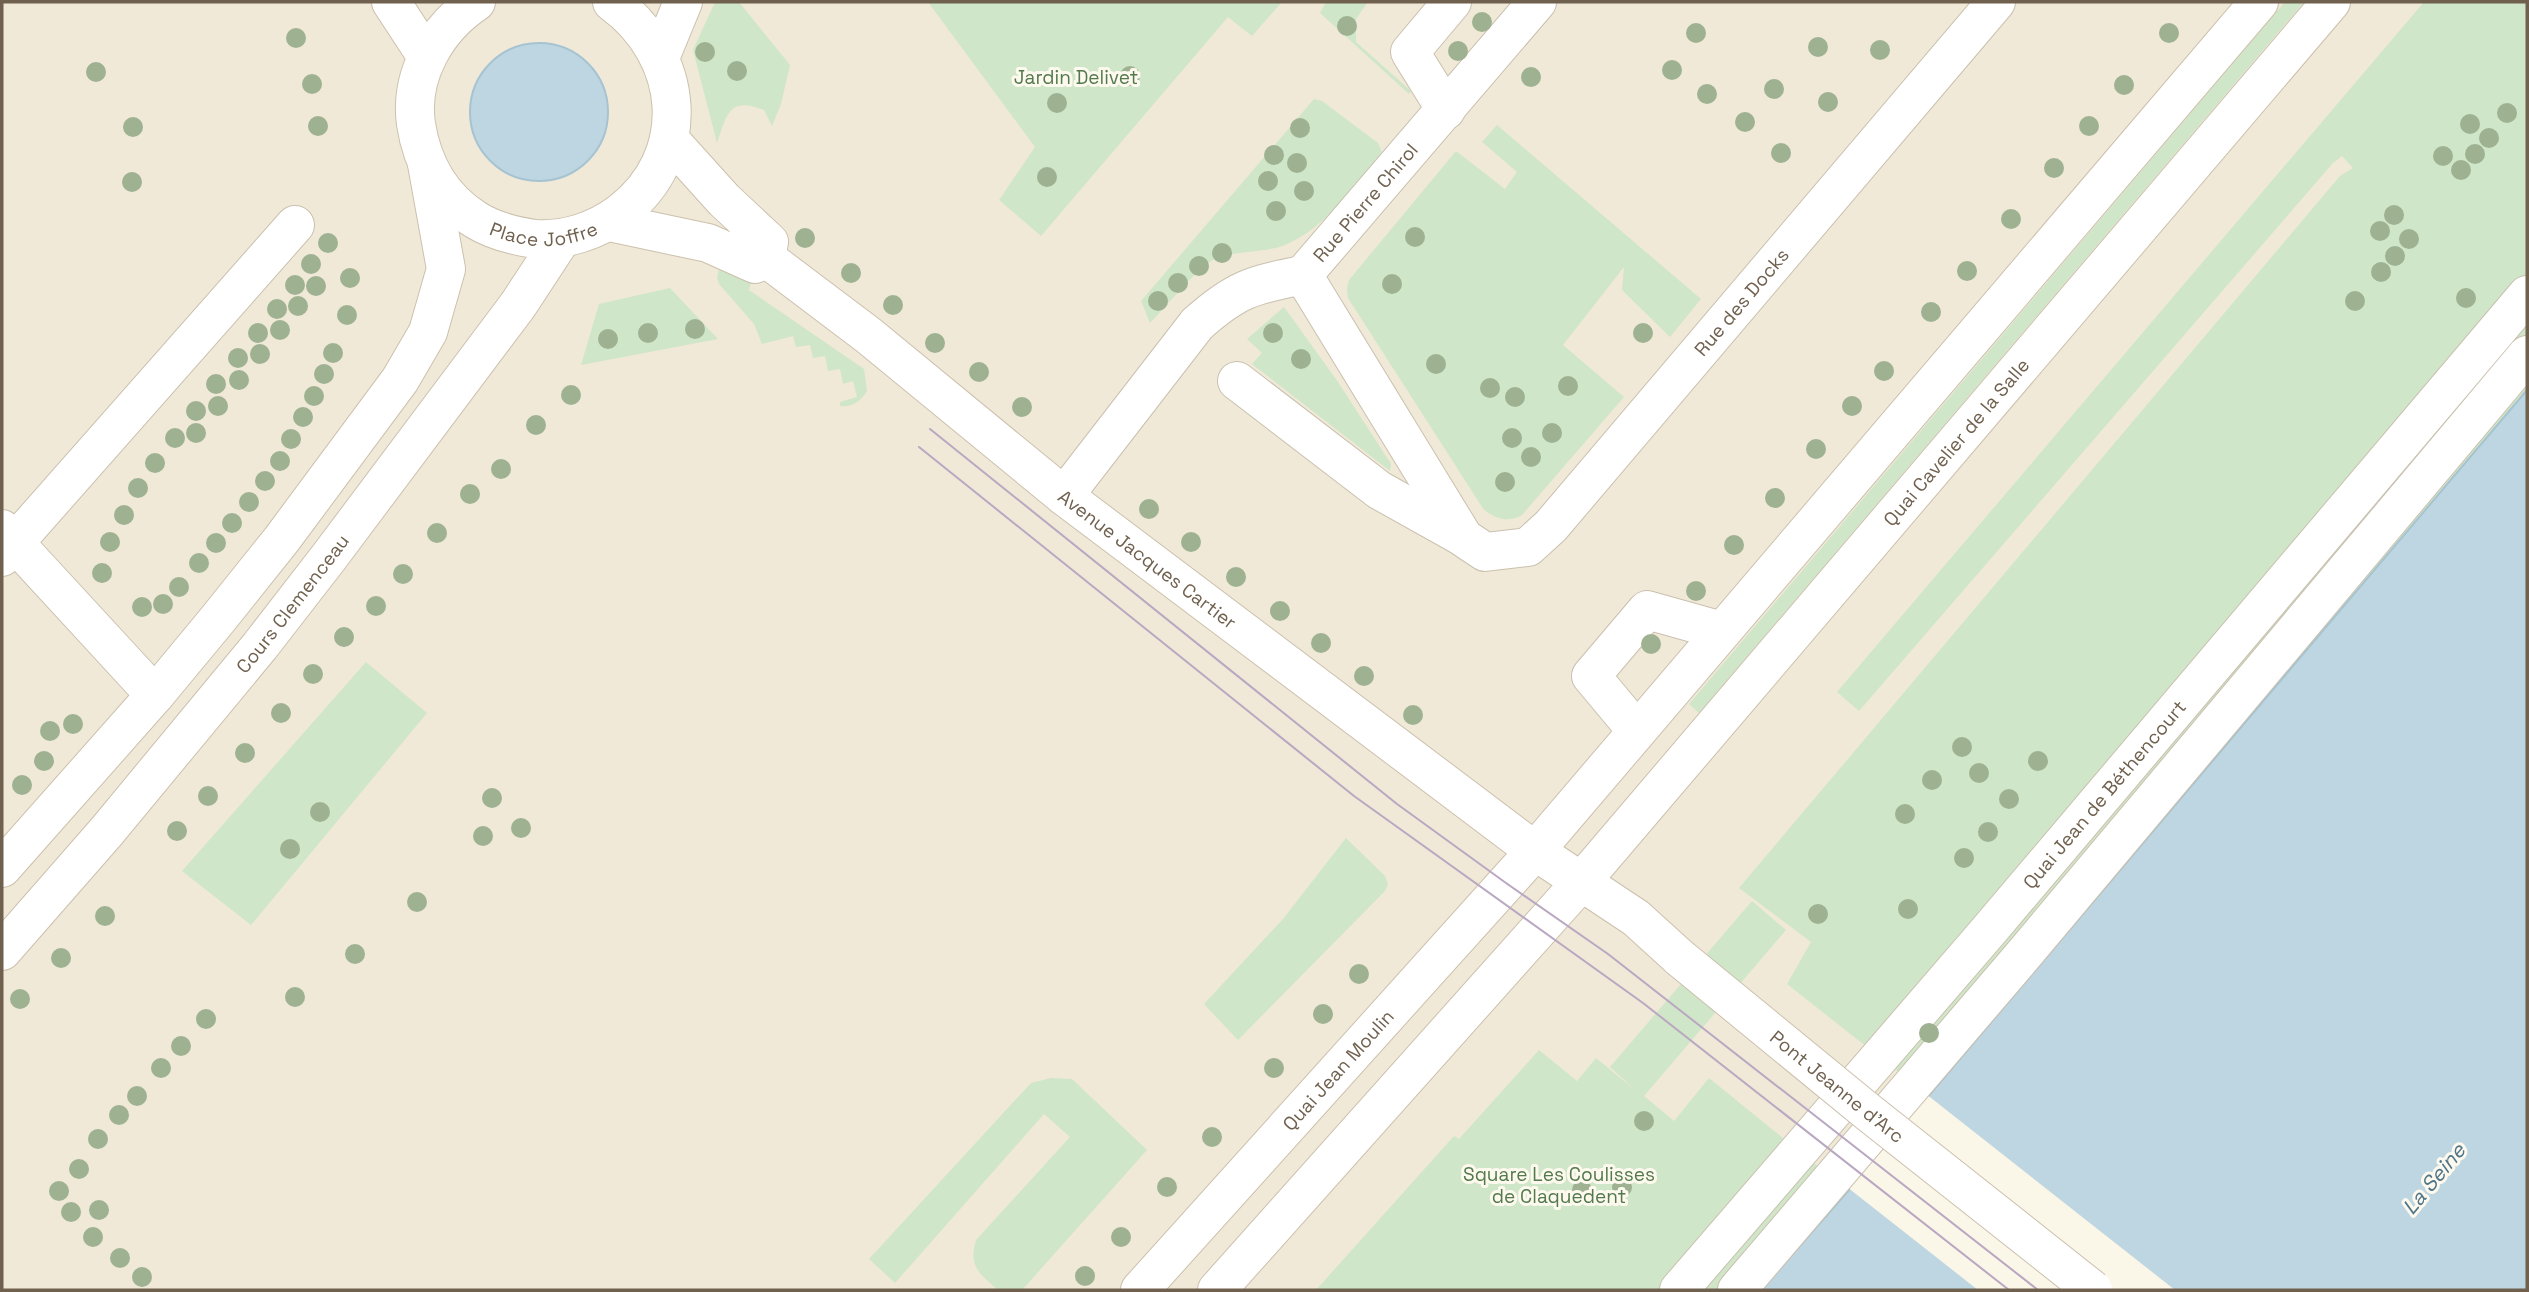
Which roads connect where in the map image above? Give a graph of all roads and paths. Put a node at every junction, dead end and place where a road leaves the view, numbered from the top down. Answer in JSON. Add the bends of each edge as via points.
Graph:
{"nodes":[{"id":1,"x":391,"y":2,"type":"edge"},
{"id":2,"x":476,"y":2,"type":"edge"},
{"id":3,"x":612,"y":2,"type":"edge"},
{"id":4,"x":683,"y":2,"type":"edge"},
{"id":5,"x":1452,"y":2,"type":"edge"},
{"id":6,"x":1537,"y":2,"type":"edge"},
{"id":7,"x":1996,"y":2,"type":"edge"},
{"id":8,"x":2259,"y":2,"type":"edge"},
{"id":9,"x":2331,"y":2,"type":"edge"},
{"id":10,"x":427,"y":57,"type":"junction"},
{"id":11,"x":660,"y":58,"type":"junction"},
{"id":12,"x":1446,"y":110,"type":"junction"},
{"id":13,"x":669,"y":139,"type":"junction"},
{"id":14,"x":427,"y":164,"type":"junction"},
{"id":15,"x":609,"y":222,"type":"junction"},
{"id":16,"x":295,"y":225,"type":"dead end"},
{"id":17,"x":562,"y":238,"type":"junction"},
{"id":18,"x":766,"y":258,"type":"junction"},
{"id":19,"x":1303,"y":275,"type":"junction"},
{"id":20,"x":2527,"y":295,"type":"edge"},
{"id":21,"x":2527,"y":355,"type":"edge"},
{"id":22,"x":1237,"y":381,"type":"dead end"},
{"id":23,"x":1064,"y":496,"type":"junction"},
{"id":24,"x":1465,"y":538,"type":"junction"},
{"id":25,"x":6,"y":543,"type":"edge"},
{"id":26,"x":1722,"y":631,"type":"junction"},
{"id":27,"x":155,"y":695,"type":"junction"},
{"id":28,"x":1637,"y":731,"type":"junction"},
{"id":29,"x":1535,"y":851,"type":"junction"},
{"id":30,"x":2,"y":868,"type":"edge"},
{"id":31,"x":1582,"y":881,"type":"junction"},
{"id":32,"x":2,"y":951,"type":"edge"},
{"id":33,"x":1140,"y":1290,"type":"edge"},
{"id":34,"x":1217,"y":1290,"type":"edge"},
{"id":35,"x":1679,"y":1290,"type":"edge"},
{"id":36,"x":1737,"y":1290,"type":"edge"},
{"id":37,"x":2093,"y":1290,"type":"edge"}],
"edges":[{"from":1,"to":10,"type":"street"},
{"from":2,"to":10,"type":"street","name":"Place Joffre","via":[[449,23]]},
{"from":3,"to":11,"type":"street","name":"Place Joffre","via":[[640,26]]},
{"from":4,"to":11,"type":"street"},
{"from":5,"to":12,"type":"street","via":[[1410,52]]},
{"from":6,"to":12,"type":"street","name":"Rue Pierre Chirol"},
{"from":7,"to":24,"type":"street","name":"Rue des Docks","via":[[1551,526],[1528,547],[1485,552]]},
{"from":8,"to":26,"type":"street"},
{"from":9,"to":31,"type":"street","name":"Quai Cavelier de la Salle"},
{"from":10,"to":14,"type":"street","name":"Place Joffre","via":[[415,103]]},
{"from":11,"to":13,"type":"street","name":"Place Joffre","via":[[672,98]]},
{"from":12,"to":19,"type":"street","name":"Rue Pierre Chirol"},
{"from":13,"to":15,"type":"street","name":"Place Joffre","via":[[650,183]]},
{"from":13,"to":18,"type":"street","via":[[769,242]]},
{"from":14,"to":17,"type":"street","name":"Place Joffre","via":[[455,204],[481,223],[521,237]]},
{"from":14,"to":27,"type":"street","via":[[446,269],[428,332],[400,380],[313,498]]},
{"from":15,"to":17,"type":"street","name":"Place Joffre"},
{"from":15,"to":18,"type":"street","via":[[708,243],[755,264]]},
{"from":16,"to":25,"type":"street"},
{"from":17,"to":32,"type":"street","name":"Cours Clemenceau","via":[[518,305],[260,646]]},
{"from":18,"to":23,"type":"street","name":"Avenue Jacques Cartier"},
{"from":19,"to":23,"type":"street","name":"Rue Pierre Chirol","via":[[1255,285],[1223,301],[1196,324]]},
{"from":19,"to":24,"type":"street"},
{"from":20,"to":35,"type":"street","name":"Quai Jean de Béthencourt"},
{"from":21,"to":36,"type":"street"},
{"from":22,"to":24,"type":"street","name":"Rue des Docks","via":[[1379,490]]},
{"from":23,"to":29,"type":"street","name":"Avenue Jacques Cartier"},
{"from":25,"to":27,"type":"street"},
{"from":26,"to":28,"type":"street"},
{"from":26,"to":28,"type":"street","via":[[1647,610],[1591,677]]},
{"from":27,"to":30,"type":"street"},
{"from":28,"to":29,"type":"street"},
{"from":29,"to":31,"type":"street","name":"Avenue Jacques Cartier"},
{"from":29,"to":33,"type":"street","name":"Quai Jean Moulin"},
{"from":31,"to":34,"type":"street"},
{"from":31,"to":37,"type":"street","name":"Pont Jeanne d'Arc","bridge":true,"via":[[1636,918],[1868,1112]]}]}
